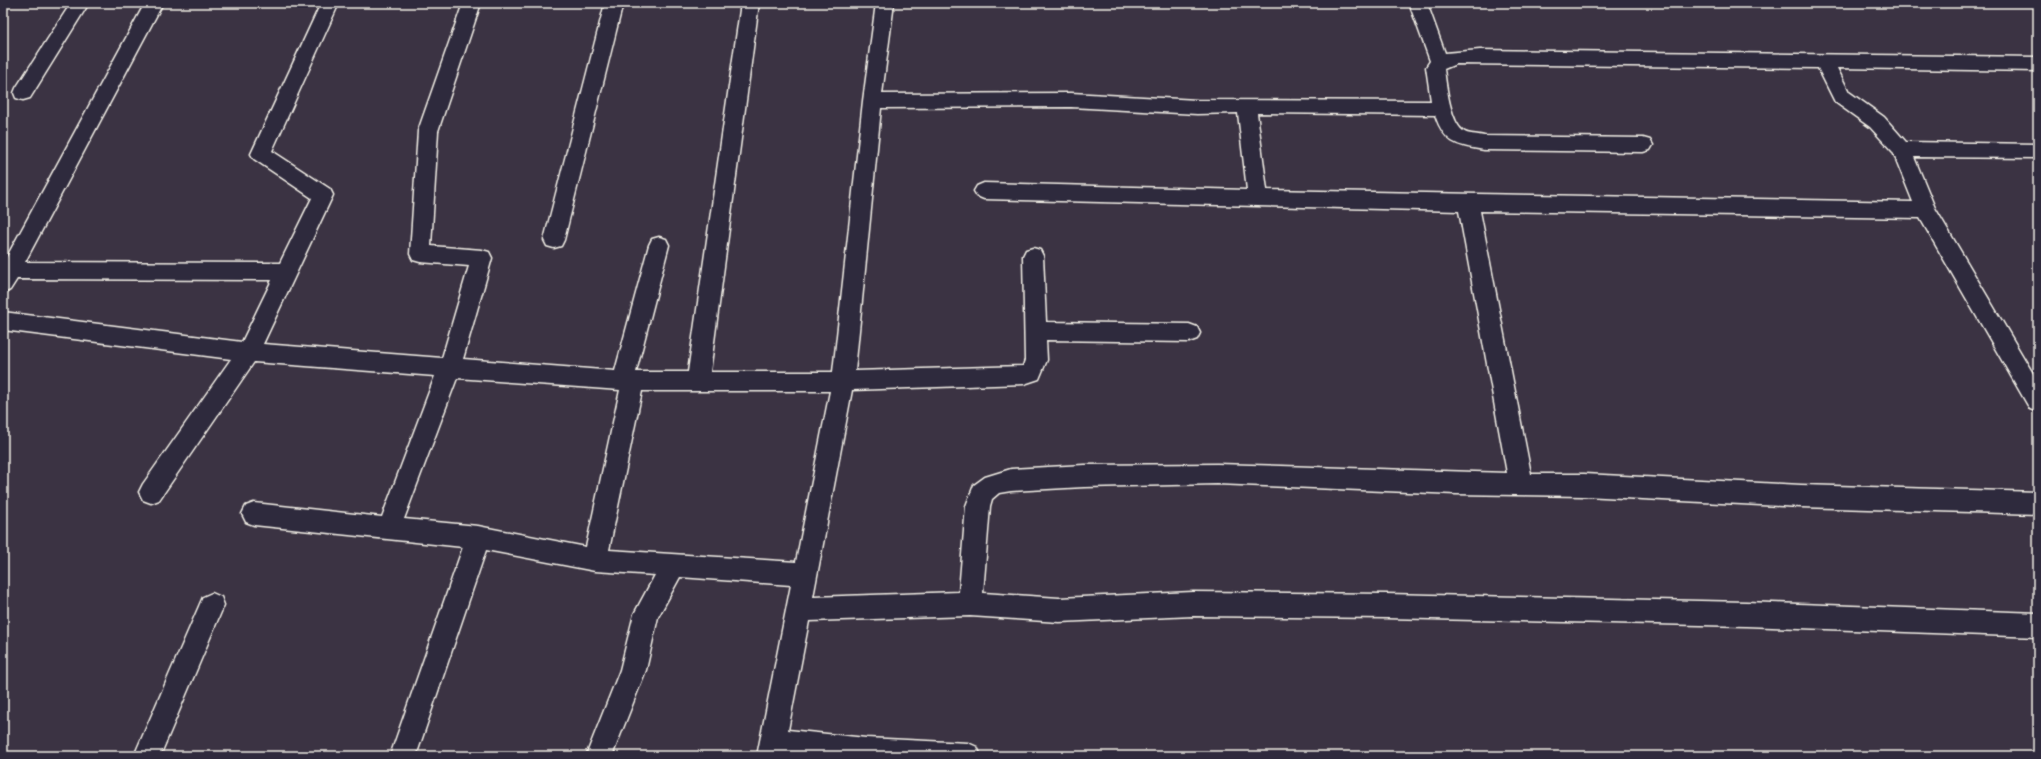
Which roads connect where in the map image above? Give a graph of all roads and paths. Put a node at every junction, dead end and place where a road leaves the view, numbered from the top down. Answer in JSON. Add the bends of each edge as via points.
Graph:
{"nodes":[{"id":1,"x":80,"y":3,"type":"edge"},
{"id":2,"x":154,"y":3,"type":"edge"},
{"id":3,"x":330,"y":3,"type":"edge"},
{"id":4,"x":472,"y":3,"type":"edge"},
{"id":5,"x":614,"y":3,"type":"edge"},
{"id":6,"x":750,"y":3,"type":"edge"},
{"id":7,"x":885,"y":3,"type":"edge"},
{"id":8,"x":1418,"y":3,"type":"edge"},
{"id":9,"x":1439,"y":61,"type":"junction"},
{"id":10,"x":1824,"y":61,"type":"junction"},
{"id":11,"x":2038,"y":64,"type":"edge"},
{"id":12,"x":23,"y":94,"type":"dead end"},
{"id":13,"x":872,"y":101,"type":"junction"},
{"id":14,"x":1247,"y":106,"type":"junction"},
{"id":15,"x":1443,"y":108,"type":"junction"},
{"id":16,"x":1643,"y":145,"type":"dead end"},
{"id":17,"x":1901,"y":149,"type":"junction"},
{"id":18,"x":2038,"y":151,"type":"edge"},
{"id":19,"x":984,"y":191,"type":"dead end"},
{"id":20,"x":1258,"y":198,"type":"junction"},
{"id":21,"x":1468,"y":203,"type":"junction"},
{"id":22,"x":1926,"y":210,"type":"junction"},
{"id":23,"x":554,"y":240,"type":"dead end"},
{"id":24,"x":659,"y":245,"type":"dead end"},
{"id":25,"x":1033,"y":256,"type":"dead end"},
{"id":26,"x":287,"y":272,"type":"junction"},
{"id":27,"x":7,"y":277,"type":"edge"},
{"id":28,"x":3,"y":321,"type":"edge"},
{"id":29,"x":1035,"y":331,"type":"junction"},
{"id":30,"x":1189,"y":332,"type":"dead end"},
{"id":31,"x":248,"y":352,"type":"junction"},
{"id":32,"x":450,"y":366,"type":"junction"},
{"id":33,"x":628,"y":381,"type":"junction"},
{"id":34,"x":843,"y":381,"type":"junction"},
{"id":35,"x":698,"y":382,"type":"junction"},
{"id":36,"x":2038,"y":402,"type":"edge"},
{"id":37,"x":1521,"y":484,"type":"junction"},
{"id":38,"x":151,"y":492,"type":"dead end"},
{"id":39,"x":2038,"y":503,"type":"edge"},
{"id":40,"x":254,"y":514,"type":"dead end"},
{"id":41,"x":388,"y":529,"type":"junction"},
{"id":42,"x":478,"y":537,"type":"junction"},
{"id":43,"x":595,"y":560,"type":"junction"},
{"id":44,"x":674,"y":565,"type":"junction"},
{"id":45,"x":805,"y":574,"type":"junction"},
{"id":46,"x":970,"y":604,"type":"junction"},
{"id":47,"x":212,"y":606,"type":"dead end"},
{"id":48,"x":798,"y":609,"type":"junction"},
{"id":49,"x":2038,"y":625,"type":"edge"},
{"id":50,"x":772,"y":749,"type":"edge"},
{"id":51,"x":147,"y":756,"type":"edge"},
{"id":52,"x":403,"y":756,"type":"edge"},
{"id":53,"x":599,"y":756,"type":"edge"},
{"id":54,"x":968,"y":756,"type":"edge"}],
"edges":[{"from":1,"to":12,"type":"street"},
{"from":2,"to":27,"type":"street"},
{"from":3,"to":26,"type":"street","via":[[262,154],[323,195]]},
{"from":4,"to":32,"type":"street","via":[[428,131],[420,254],[482,258]]},
{"from":5,"to":23,"type":"street"},
{"from":6,"to":35,"type":"street"},
{"from":7,"to":13,"type":"street"},
{"from":8,"to":9,"type":"street"},
{"from":9,"to":10,"type":"street","via":[[1480,57]]},
{"from":9,"to":15,"type":"street","via":[[1435,66]]},
{"from":10,"to":11,"type":"street"},
{"from":10,"to":17,"type":"street","via":[[1842,97],[1877,122]]},
{"from":13,"to":14,"type":"street","via":[[1071,100],[1197,107]]},
{"from":13,"to":34,"type":"street"},
{"from":14,"to":15,"type":"street"},
{"from":14,"to":20,"type":"street"},
{"from":15,"to":16,"type":"street","via":[[1447,124],[1455,135],[1472,141]]},
{"from":17,"to":18,"type":"street"},
{"from":17,"to":22,"type":"street"},
{"from":19,"to":20,"type":"street"},
{"from":20,"to":21,"type":"street"},
{"from":21,"to":22,"type":"street"},
{"from":21,"to":37,"type":"street"},
{"from":22,"to":36,"type":"street"},
{"from":24,"to":33,"type":"street"},
{"from":25,"to":29,"type":"street"},
{"from":26,"to":27,"type":"street"},
{"from":26,"to":31,"type":"street"},
{"from":28,"to":31,"type":"street"},
{"from":29,"to":30,"type":"street"},
{"from":29,"to":34,"type":"street","via":[[1035,367],[1024,375]]},
{"from":31,"to":32,"type":"street"},
{"from":31,"to":38,"type":"street"},
{"from":32,"to":33,"type":"street"},
{"from":32,"to":41,"type":"street"},
{"from":33,"to":35,"type":"street"},
{"from":33,"to":43,"type":"street"},
{"from":34,"to":35,"type":"street"},
{"from":34,"to":45,"type":"street"},
{"from":37,"to":39,"type":"street"},
{"from":37,"to":46,"type":"street","via":[[1217,474],[1011,480],[993,484],[982,493],[978,506]]},
{"from":40,"to":41,"type":"street"},
{"from":41,"to":42,"type":"street"},
{"from":42,"to":43,"type":"street"},
{"from":42,"to":52,"type":"street"},
{"from":43,"to":44,"type":"street"},
{"from":44,"to":45,"type":"street"},
{"from":44,"to":53,"type":"street","via":[[646,614],[633,670]]},
{"from":45,"to":48,"type":"street"},
{"from":46,"to":48,"type":"street"},
{"from":46,"to":49,"type":"street","via":[[1059,610],[1193,604],[1386,606],[1746,614]]},
{"from":47,"to":51,"type":"street"},
{"from":48,"to":50,"type":"street"},
{"from":50,"to":54,"type":"street"}]}
